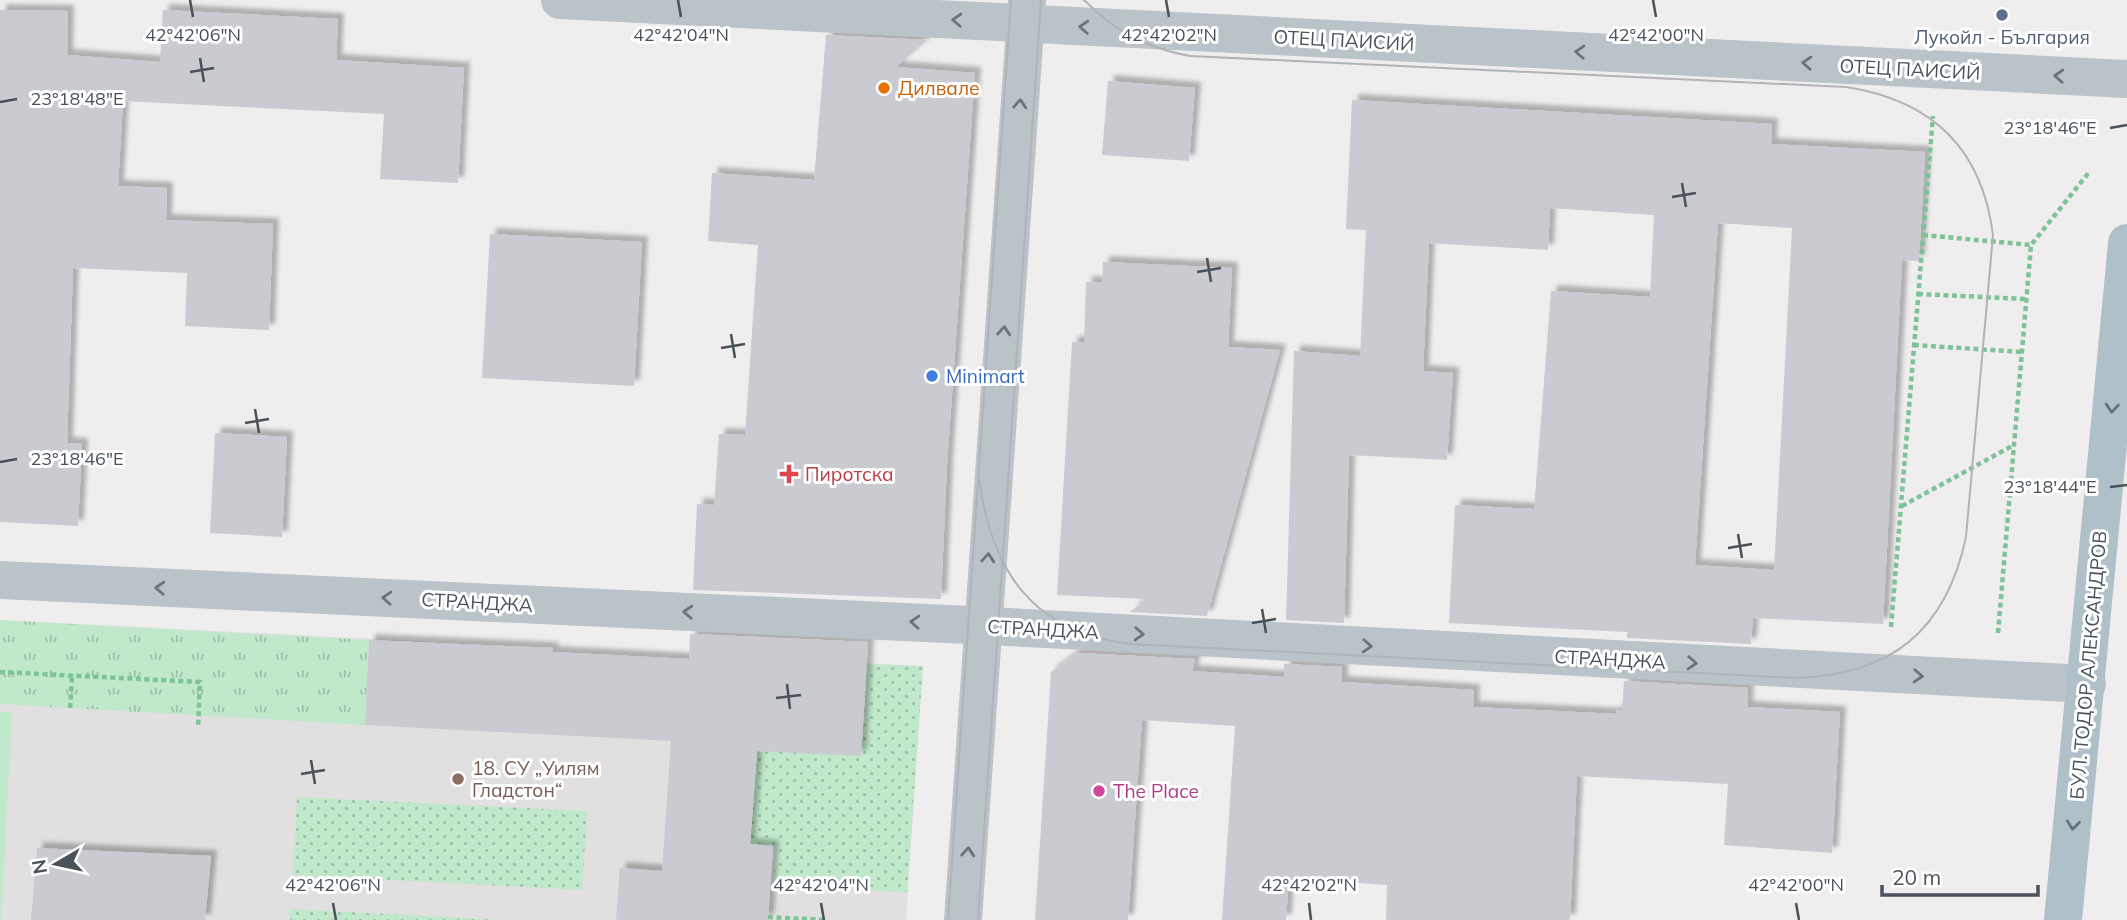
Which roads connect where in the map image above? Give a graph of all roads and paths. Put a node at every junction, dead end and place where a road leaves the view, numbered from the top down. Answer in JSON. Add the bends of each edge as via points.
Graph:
{"nodes":[{"id":1,"x":560,"y":0,"type":"edge"},
{"id":2,"x":1026,"y":12,"type":"edge"},
{"id":3,"x":1937,"y":70,"type":"junction"},
{"id":4,"x":2127,"y":79,"type":"edge"},
{"id":5,"x":2090,"y":172,"type":"dead end"},
{"id":6,"x":1923,"y":235,"type":"junction"},
{"id":7,"x":2127,"y":243,"type":"edge"},
{"id":8,"x":2031,"y":245,"type":"junction"},
{"id":9,"x":1919,"y":294,"type":"junction"},
{"id":10,"x":2026,"y":299,"type":"junction"},
{"id":11,"x":1914,"y":345,"type":"junction"},
{"id":12,"x":2022,"y":352,"type":"junction"},
{"id":13,"x":2014,"y":445,"type":"junction"},
{"id":14,"x":1901,"y":506,"type":"junction"},
{"id":15,"x":0,"y":580,"type":"edge"},
{"id":16,"x":984,"y":626,"type":"junction"},
{"id":17,"x":1998,"y":633,"type":"dead end"},
{"id":18,"x":0,"y":672,"type":"edge"},
{"id":19,"x":1888,"y":674,"type":"junction"},
{"id":20,"x":72,"y":676,"type":"junction"},
{"id":21,"x":2087,"y":684,"type":"junction"},
{"id":22,"x":70,"y":708,"type":"dead end"},
{"id":23,"x":198,"y":727,"type":"dead end"},
{"id":24,"x":768,"y":918,"type":"dead end"},
{"id":25,"x":824,"y":920,"type":"edge"},
{"id":26,"x":963,"y":920,"type":"edge"},
{"id":27,"x":2063,"y":920,"type":"edge"}],
"edges":[{"from":2,"to":1,"type":"street","name":"ОТЕЦ ПАИСИЙ","one_way":true},
{"from":3,"to":2,"type":"street","name":"ОТЕЦ ПАИСИЙ","one_way":true},
{"from":16,"to":2,"type":"street","one_way":true},
{"from":4,"to":3,"type":"street","name":"ОТЕЦ ПАИСИЙ","one_way":true},
{"from":3,"to":6,"type":"path"},
{"from":5,"to":8,"type":"path"},
{"from":6,"to":8,"type":"path"},
{"from":6,"to":9,"type":"path"},
{"from":7,"to":21,"type":"main road","name":"БУЛ. ТОДОР АЛЕКСАНДРОВ","one_way":true},
{"from":8,"to":10,"type":"path"},
{"from":9,"to":10,"type":"path"},
{"from":9,"to":11,"type":"path"},
{"from":10,"to":12,"type":"path"},
{"from":11,"to":12,"type":"path"},
{"from":11,"to":14,"type":"path"},
{"from":12,"to":13,"type":"path"},
{"from":13,"to":14,"type":"path"},
{"from":13,"to":17,"type":"path"},
{"from":14,"to":19,"type":"path"},
{"from":16,"to":15,"type":"street","name":"СТРАНДЖА","one_way":true},
{"from":16,"to":19,"type":"street","name":"СТРАНДЖА","one_way":true},
{"from":26,"to":16,"type":"street","one_way":true},
{"from":18,"to":20,"type":"path"},
{"from":19,"to":21,"type":"street","name":"СТРАНДЖА","one_way":true},
{"from":20,"to":22,"type":"path"},
{"from":20,"to":23,"type":"path","via":[[200,682]]},
{"from":21,"to":27,"type":"main road","name":"БУЛ. ТОДОР АЛЕКСАНДРОВ","one_way":true},
{"from":24,"to":25,"type":"path"}]}
